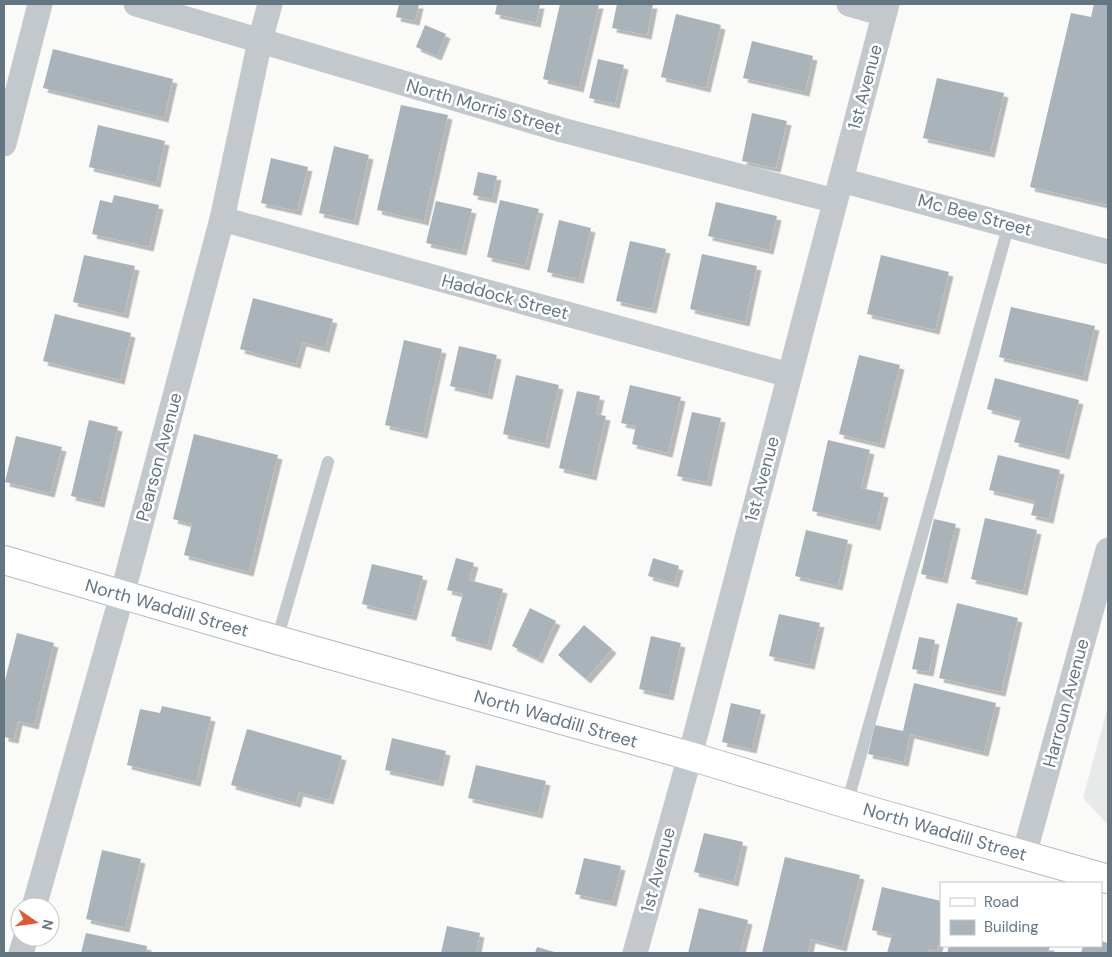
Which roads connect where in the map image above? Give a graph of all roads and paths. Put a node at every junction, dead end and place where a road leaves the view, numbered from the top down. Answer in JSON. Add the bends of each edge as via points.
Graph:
{"nodes":[{"id":1,"x":40,"y":4,"type":"edge"},
{"id":2,"x":136,"y":4,"type":"edge"},
{"id":3,"x":270,"y":4,"type":"edge"},
{"id":4,"x":849,"y":4,"type":"edge"},
{"id":5,"x":886,"y":9,"type":"edge"},
{"id":6,"x":260,"y":41,"type":"junction"},
{"id":7,"x":4,"y":144,"type":"edge"},
{"id":8,"x":838,"y":191,"type":"junction"},
{"id":9,"x":222,"y":219,"type":"junction"},
{"id":10,"x":1009,"y":224,"type":"junction"},
{"id":11,"x":1108,"y":252,"type":"edge"},
{"id":12,"x":789,"y":375,"type":"junction"},
{"id":13,"x":328,"y":462,"type":"dead end"},
{"id":14,"x":1108,"y":550,"type":"edge"},
{"id":15,"x":4,"y":560,"type":"edge"},
{"id":16,"x":122,"y":595,"type":"junction"},
{"id":17,"x":277,"y":640,"type":"junction"},
{"id":18,"x":690,"y":756,"type":"junction"},
{"id":19,"x":847,"y":804,"type":"junction"},
{"id":20,"x":1024,"y":855,"type":"junction"},
{"id":21,"x":1108,"y":879,"type":"edge"},
{"id":22,"x":37,"y":897,"type":"edge"},
{"id":23,"x":635,"y":953,"type":"edge"}],
"edges":[{"from":1,"to":7,"type":"street"},
{"from":2,"to":6,"type":"street","name":"North Morris Street"},
{"from":3,"to":6,"type":"street","name":"Pearson Avenue"},
{"from":4,"to":5,"type":"street"},
{"from":5,"to":8,"type":"street","name":"1st Avenue"},
{"from":6,"to":8,"type":"street","name":"North Morris Street","via":[[562,130]]},
{"from":6,"to":9,"type":"street","name":"Pearson Avenue"},
{"from":8,"to":10,"type":"street","name":"Mc Bee Street"},
{"from":8,"to":12,"type":"street","name":"1st Avenue"},
{"from":9,"to":12,"type":"street","name":"Haddock Street"},
{"from":9,"to":16,"type":"street","name":"Pearson Avenue"},
{"from":10,"to":11,"type":"street","name":"Mc Bee Street"},
{"from":10,"to":19,"type":"lane"},
{"from":12,"to":18,"type":"street","name":"1st Avenue"},
{"from":13,"to":17,"type":"lane"},
{"from":14,"to":20,"type":"street","name":"Harroun Avenue"},
{"from":15,"to":16,"type":"street","name":"North Waddill Street"},
{"from":16,"to":17,"type":"street","name":"North Waddill Street"},
{"from":16,"to":22,"type":"street","name":"Pearson Avenue"},
{"from":17,"to":18,"type":"street","name":"North Waddill Street"},
{"from":18,"to":19,"type":"street","name":"North Waddill Street"},
{"from":18,"to":23,"type":"street","name":"1st Avenue"},
{"from":19,"to":20,"type":"street","name":"North Waddill Street"},
{"from":20,"to":21,"type":"street","name":"North Waddill Street"}]}
